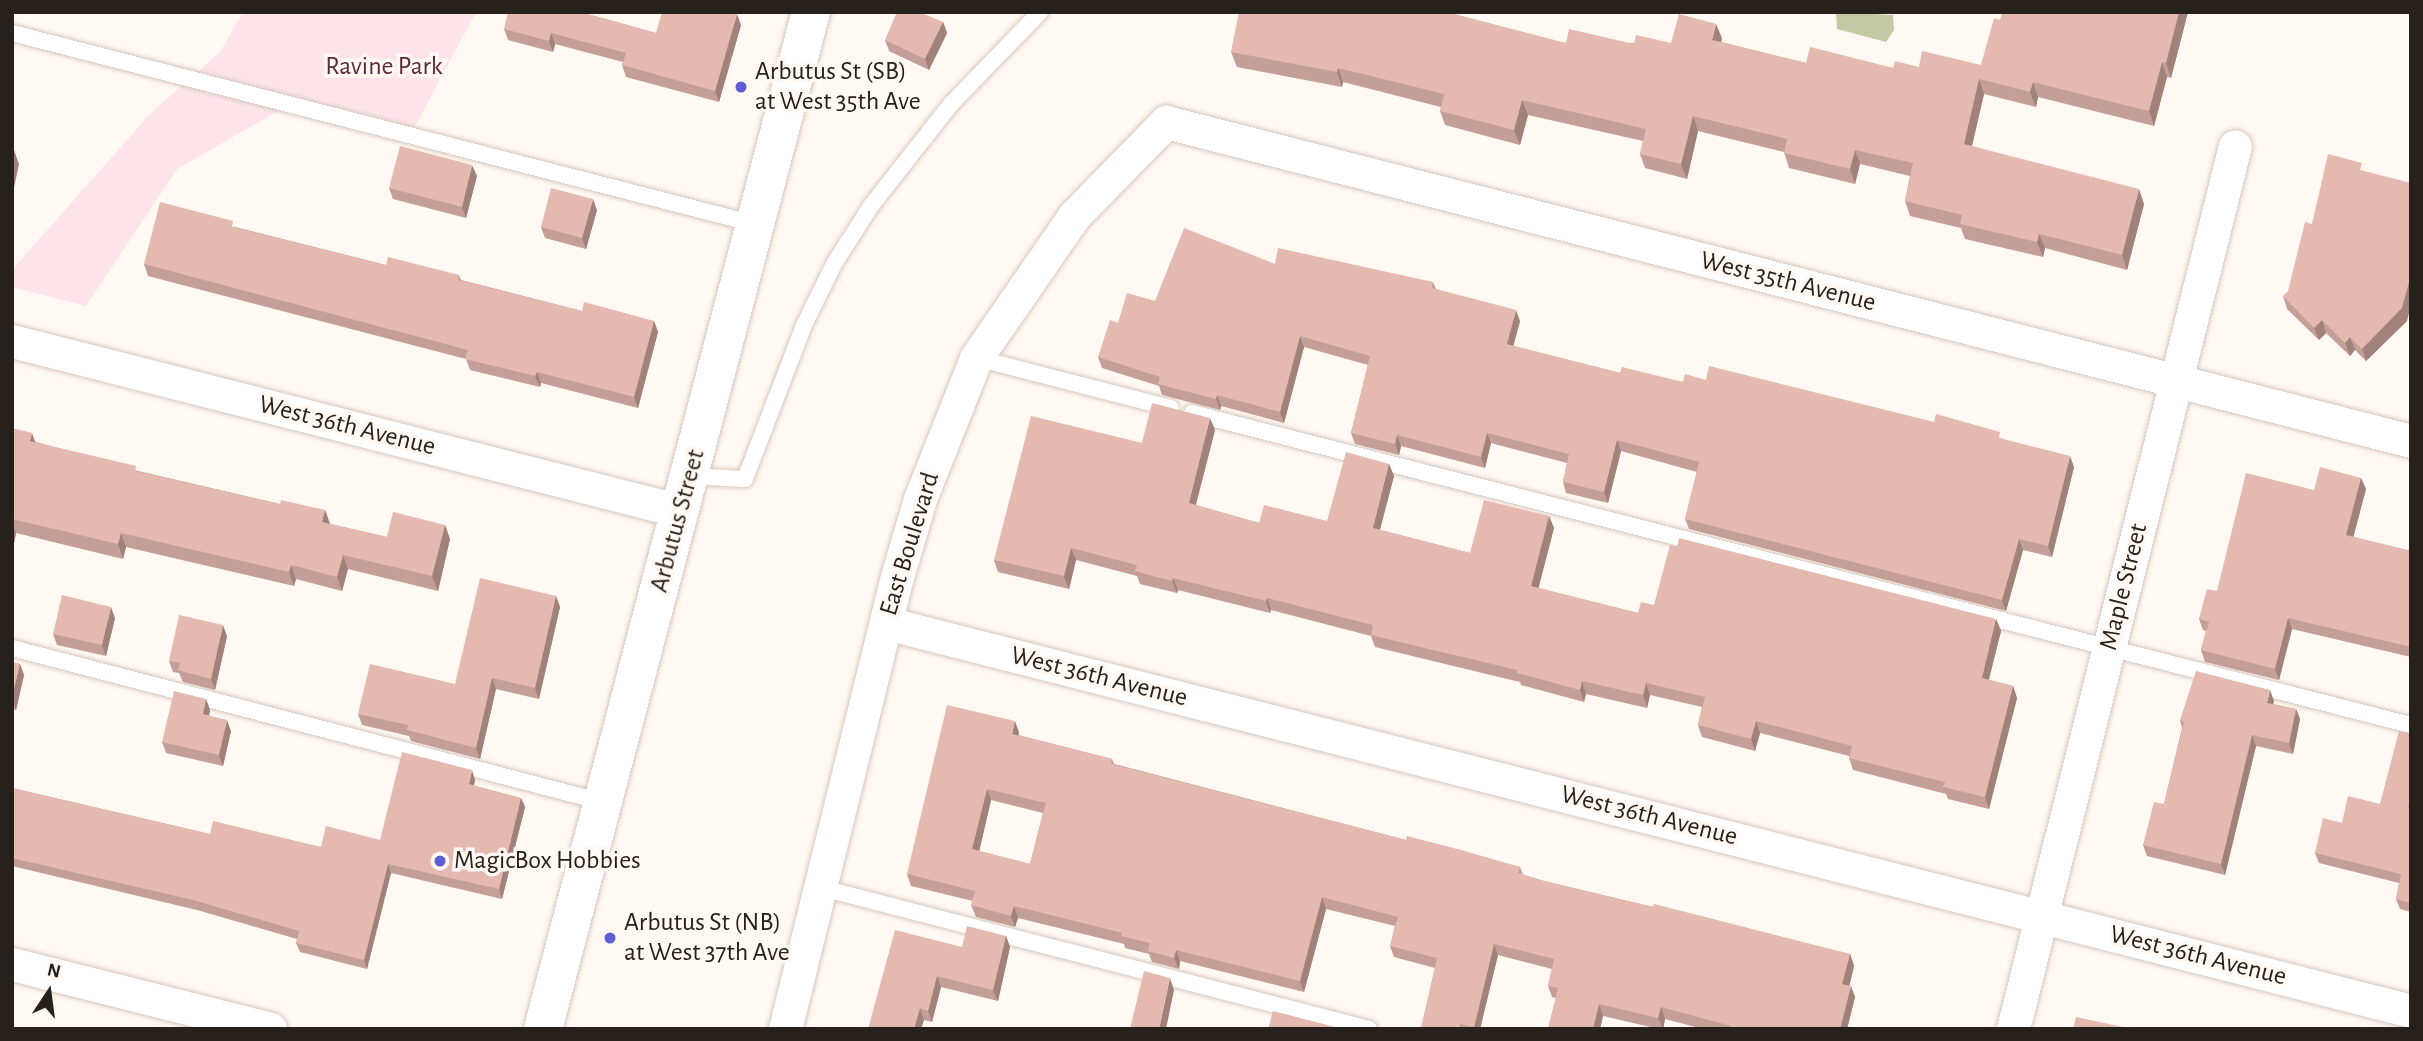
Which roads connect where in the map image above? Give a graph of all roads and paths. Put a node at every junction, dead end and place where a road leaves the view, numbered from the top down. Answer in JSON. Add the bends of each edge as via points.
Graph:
{"nodes":[{"id":1,"x":811,"y":12,"type":"edge"},
{"id":2,"x":1040,"y":12,"type":"edge"},
{"id":3,"x":12,"y":33,"type":"edge"},
{"id":4,"x":1166,"y":122,"type":"joint"},
{"id":5,"x":2235,"y":146,"type":"dead end"},
{"id":6,"x":755,"y":224,"type":"junction"},
{"id":7,"x":12,"y":341,"type":"edge"},
{"id":8,"x":976,"y":358,"type":"junction"},
{"id":9,"x":2175,"y":381,"type":"junction"},
{"id":10,"x":2411,"y":441,"type":"edge"},
{"id":11,"x":686,"y":493,"type":"junction"},
{"id":12,"x":886,"y":623,"type":"junction"},
{"id":13,"x":2108,"y":647,"type":"junction"},
{"id":14,"x":12,"y":648,"type":"edge"},
{"id":15,"x":2411,"y":725,"type":"edge"},
{"id":16,"x":603,"y":802,"type":"junction"},
{"id":17,"x":822,"y":888,"type":"junction"},
{"id":18,"x":2041,"y":916,"type":"junction"},
{"id":19,"x":12,"y":964,"type":"edge"},
{"id":20,"x":2411,"y":1011,"type":"edge"},
{"id":21,"x":270,"y":1029,"type":"edge"},
{"id":22,"x":543,"y":1029,"type":"edge"},
{"id":23,"x":785,"y":1029,"type":"edge"},
{"id":24,"x":1369,"y":1029,"type":"edge"},
{"id":25,"x":2013,"y":1029,"type":"edge"}],
"edges":[{"from":1,"to":6,"type":"main road","name":"Arbutus Street"},
{"from":2,"to":11,"type":"lane","via":[[951,104],[871,206],[834,264],[805,323],[745,479]]},
{"from":3,"to":6,"type":"lane"},
{"from":4,"to":8,"type":"street","name":"East Boulevard","via":[[1074,216]]},
{"from":4,"to":9,"type":"street","name":"West 35th Avenue"},
{"from":5,"to":9,"type":"street","name":"Maple Street"},
{"from":6,"to":11,"type":"main road","name":"Arbutus Street"},
{"from":7,"to":11,"type":"street","name":"West 36th Avenue"},
{"from":8,"to":12,"type":"street","name":"East Boulevard","via":[[920,499]]},
{"from":8,"to":13,"type":"lane"},
{"from":9,"to":10,"type":"street","name":"West 35th Avenue"},
{"from":9,"to":13,"type":"street","name":"Maple Street"},
{"from":11,"to":16,"type":"main road","name":"Arbutus Street"},
{"from":12,"to":17,"type":"street","name":"East Boulevard"},
{"from":12,"to":18,"type":"street","name":"West 36th Avenue"},
{"from":13,"to":15,"type":"lane"},
{"from":13,"to":18,"type":"street","name":"Maple Street"},
{"from":14,"to":16,"type":"lane"},
{"from":16,"to":22,"type":"main road","name":"Arbutus Street"},
{"from":17,"to":23,"type":"street","name":"East Boulevard"},
{"from":17,"to":24,"type":"lane"},
{"from":18,"to":20,"type":"street","name":"West 36th Avenue"},
{"from":18,"to":25,"type":"street","name":"Maple Street"},
{"from":19,"to":21,"type":"street"}]}
